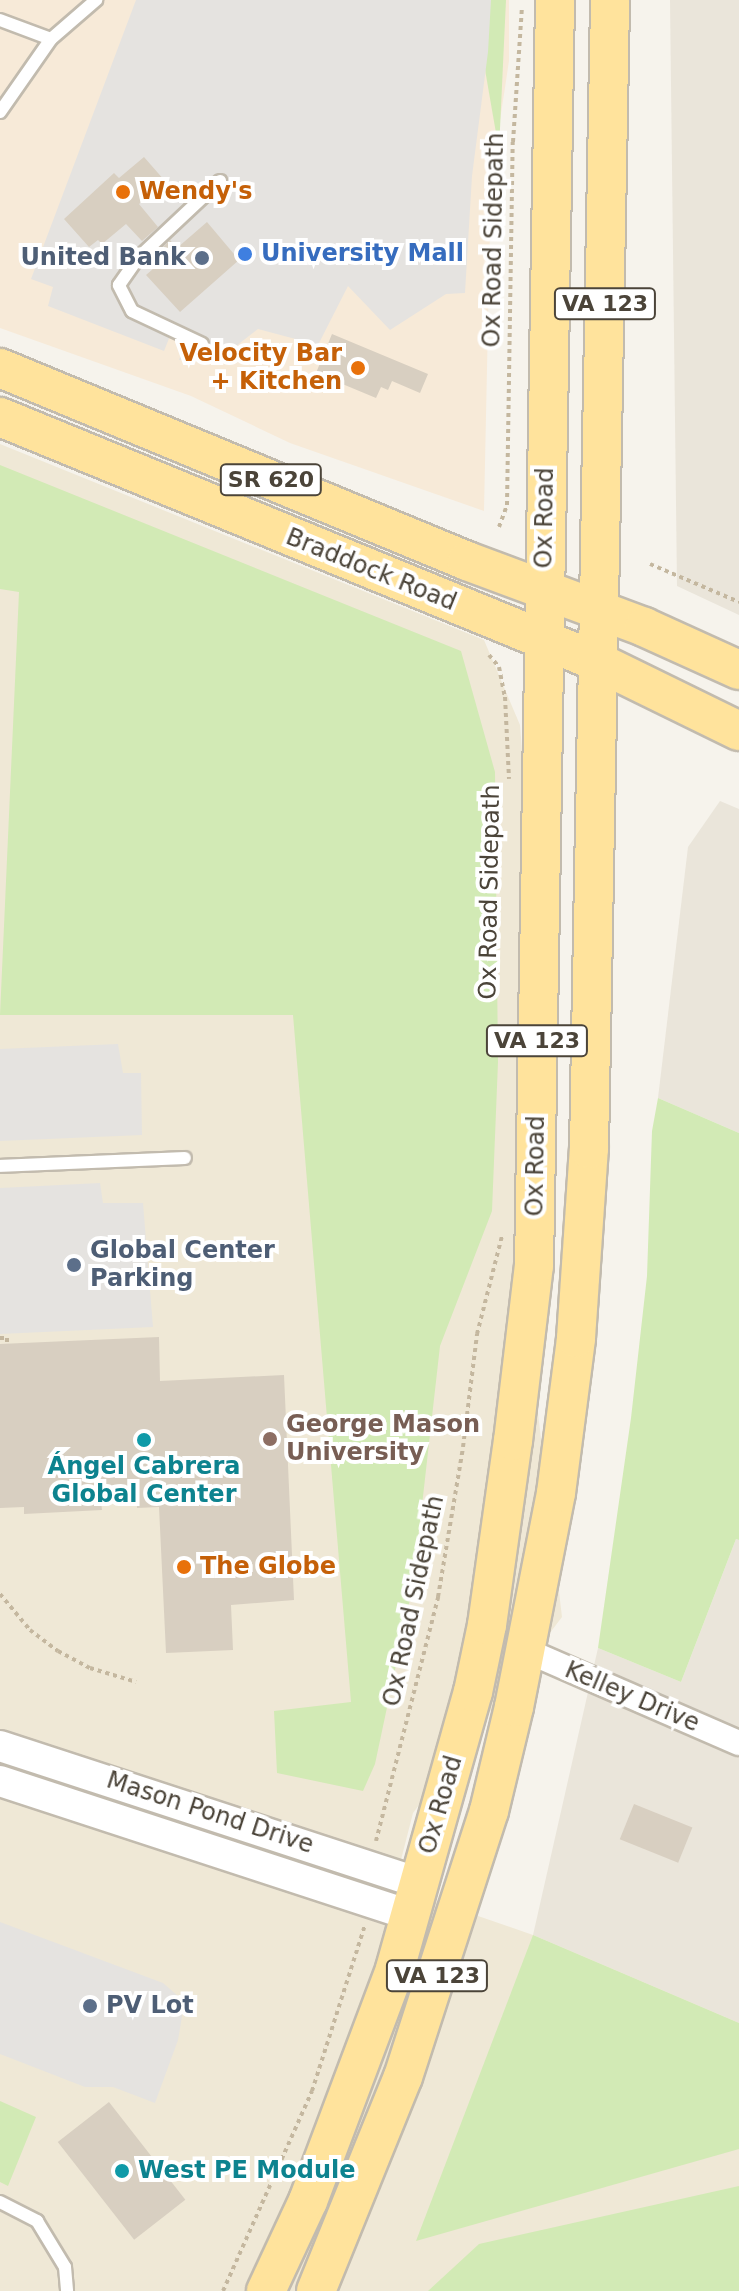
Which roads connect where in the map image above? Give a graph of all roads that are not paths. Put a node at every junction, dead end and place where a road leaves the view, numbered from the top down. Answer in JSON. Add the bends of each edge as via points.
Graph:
{"nodes":[{"id":1,"x":96,"y":0,"type":"edge"},
{"id":2,"x":555,"y":0,"type":"edge"},
{"id":3,"x":610,"y":0,"type":"edge"},
{"id":4,"x":0,"y":20,"type":"edge"},
{"id":5,"x":51,"y":39,"type":"junction"},
{"id":6,"x":0,"y":112,"type":"edge"},
{"id":7,"x":220,"y":181,"type":"dead end"},
{"id":8,"x":202,"y":344,"type":"dead end"},
{"id":9,"x":0,"y":368,"type":"edge"},
{"id":10,"x":0,"y":417,"type":"edge"},
{"id":11,"x":544,"y":588,"type":"junction"},
{"id":12,"x":598,"y":608,"type":"junction"},
{"id":13,"x":542,"y":641,"type":"junction"},
{"id":14,"x":598,"y":662,"type":"junction"},
{"id":15,"x":739,"y":670,"type":"edge"},
{"id":16,"x":739,"y":731,"type":"edge"},
{"id":17,"x":185,"y":1158,"type":"dead end"},
{"id":18,"x":0,"y":1166,"type":"edge"},
{"id":19,"x":497,"y":1541,"type":"junction"},
{"id":20,"x":525,"y":1650,"type":"junction"},
{"id":21,"x":473,"y":1692,"type":"junction"},
{"id":22,"x":739,"y":1743,"type":"edge"},
{"id":23,"x":0,"y":1746,"type":"edge"},
{"id":24,"x":0,"y":1781,"type":"edge"},
{"id":25,"x":415,"y":1899,"type":"junction"},
{"id":26,"x":0,"y":2202,"type":"edge"},
{"id":27,"x":67,"y":2291,"type":"edge"},
{"id":28,"x":266,"y":2291,"type":"edge"},
{"id":29,"x":316,"y":2291,"type":"edge"}],
"edges":[{"from":1,"to":5,"type":"lane"},
{"from":2,"to":11,"type":"main road","name":"Ox Road","number":"VA 123"},
{"from":3,"to":12,"type":"main road","name":"Ox Road","number":"VA 123"},
{"from":4,"to":5,"type":"lane"},
{"from":5,"to":6,"type":"lane"},
{"from":7,"to":8,"type":"lane","via":[[137,259],[119,285],[132,311]]},
{"from":9,"to":11,"type":"main road","name":"Braddock Road","number":"SR 620"},
{"from":10,"to":13,"type":"main road","name":"Braddock Road","number":"SR 620"},
{"from":11,"to":12,"type":"main road","name":"Braddock Road","number":"SR 620"},
{"from":11,"to":13,"type":"main road","name":"Ox Road","number":"VA 123"},
{"from":12,"to":14,"type":"main road","name":"Ox Road","number":"VA 123"},
{"from":12,"to":15,"type":"main road","name":"Braddock Road","number":"SR 620"},
{"from":13,"to":14,"type":"main road","name":"Braddock Road","number":"SR 620"},
{"from":13,"to":19,"type":"main road","name":"Ox Road","number":"VA 123","via":[[534,1266]]},
{"from":14,"to":16,"type":"main road","name":"Braddock Road","number":"SR 620"},
{"from":14,"to":20,"type":"main road","name":"Ox Road","number":"VA 123","via":[[586,1224],[558,1478]]},
{"from":17,"to":18,"type":"lane"},
{"from":19,"to":20,"type":"main road","via":[[500,1605]]},
{"from":19,"to":21,"type":"main road","name":"Ox Road","number":"VA 123"},
{"from":20,"to":21,"type":"main road","via":[[487,1673]]},
{"from":20,"to":22,"type":"street","name":"Kelley Drive"},
{"from":20,"to":29,"type":"main road","name":"Ox Road","number":"VA 123","via":[[469,1880],[403,2077]]},
{"from":21,"to":25,"type":"main road","name":"Ox Road","number":"VA 123"},
{"from":23,"to":25,"type":"street","name":"Mason Pond Drive","via":[[374,1867]]},
{"from":24,"to":25,"type":"street","name":"Mason Pond Drive","via":[[370,1901]]},
{"from":25,"to":28,"type":"main road","name":"Ox Road","number":"VA 123","via":[[395,1969],[308,2201]]},
{"from":26,"to":27,"type":"lane","via":[[37,2221],[65,2267]]}]}
